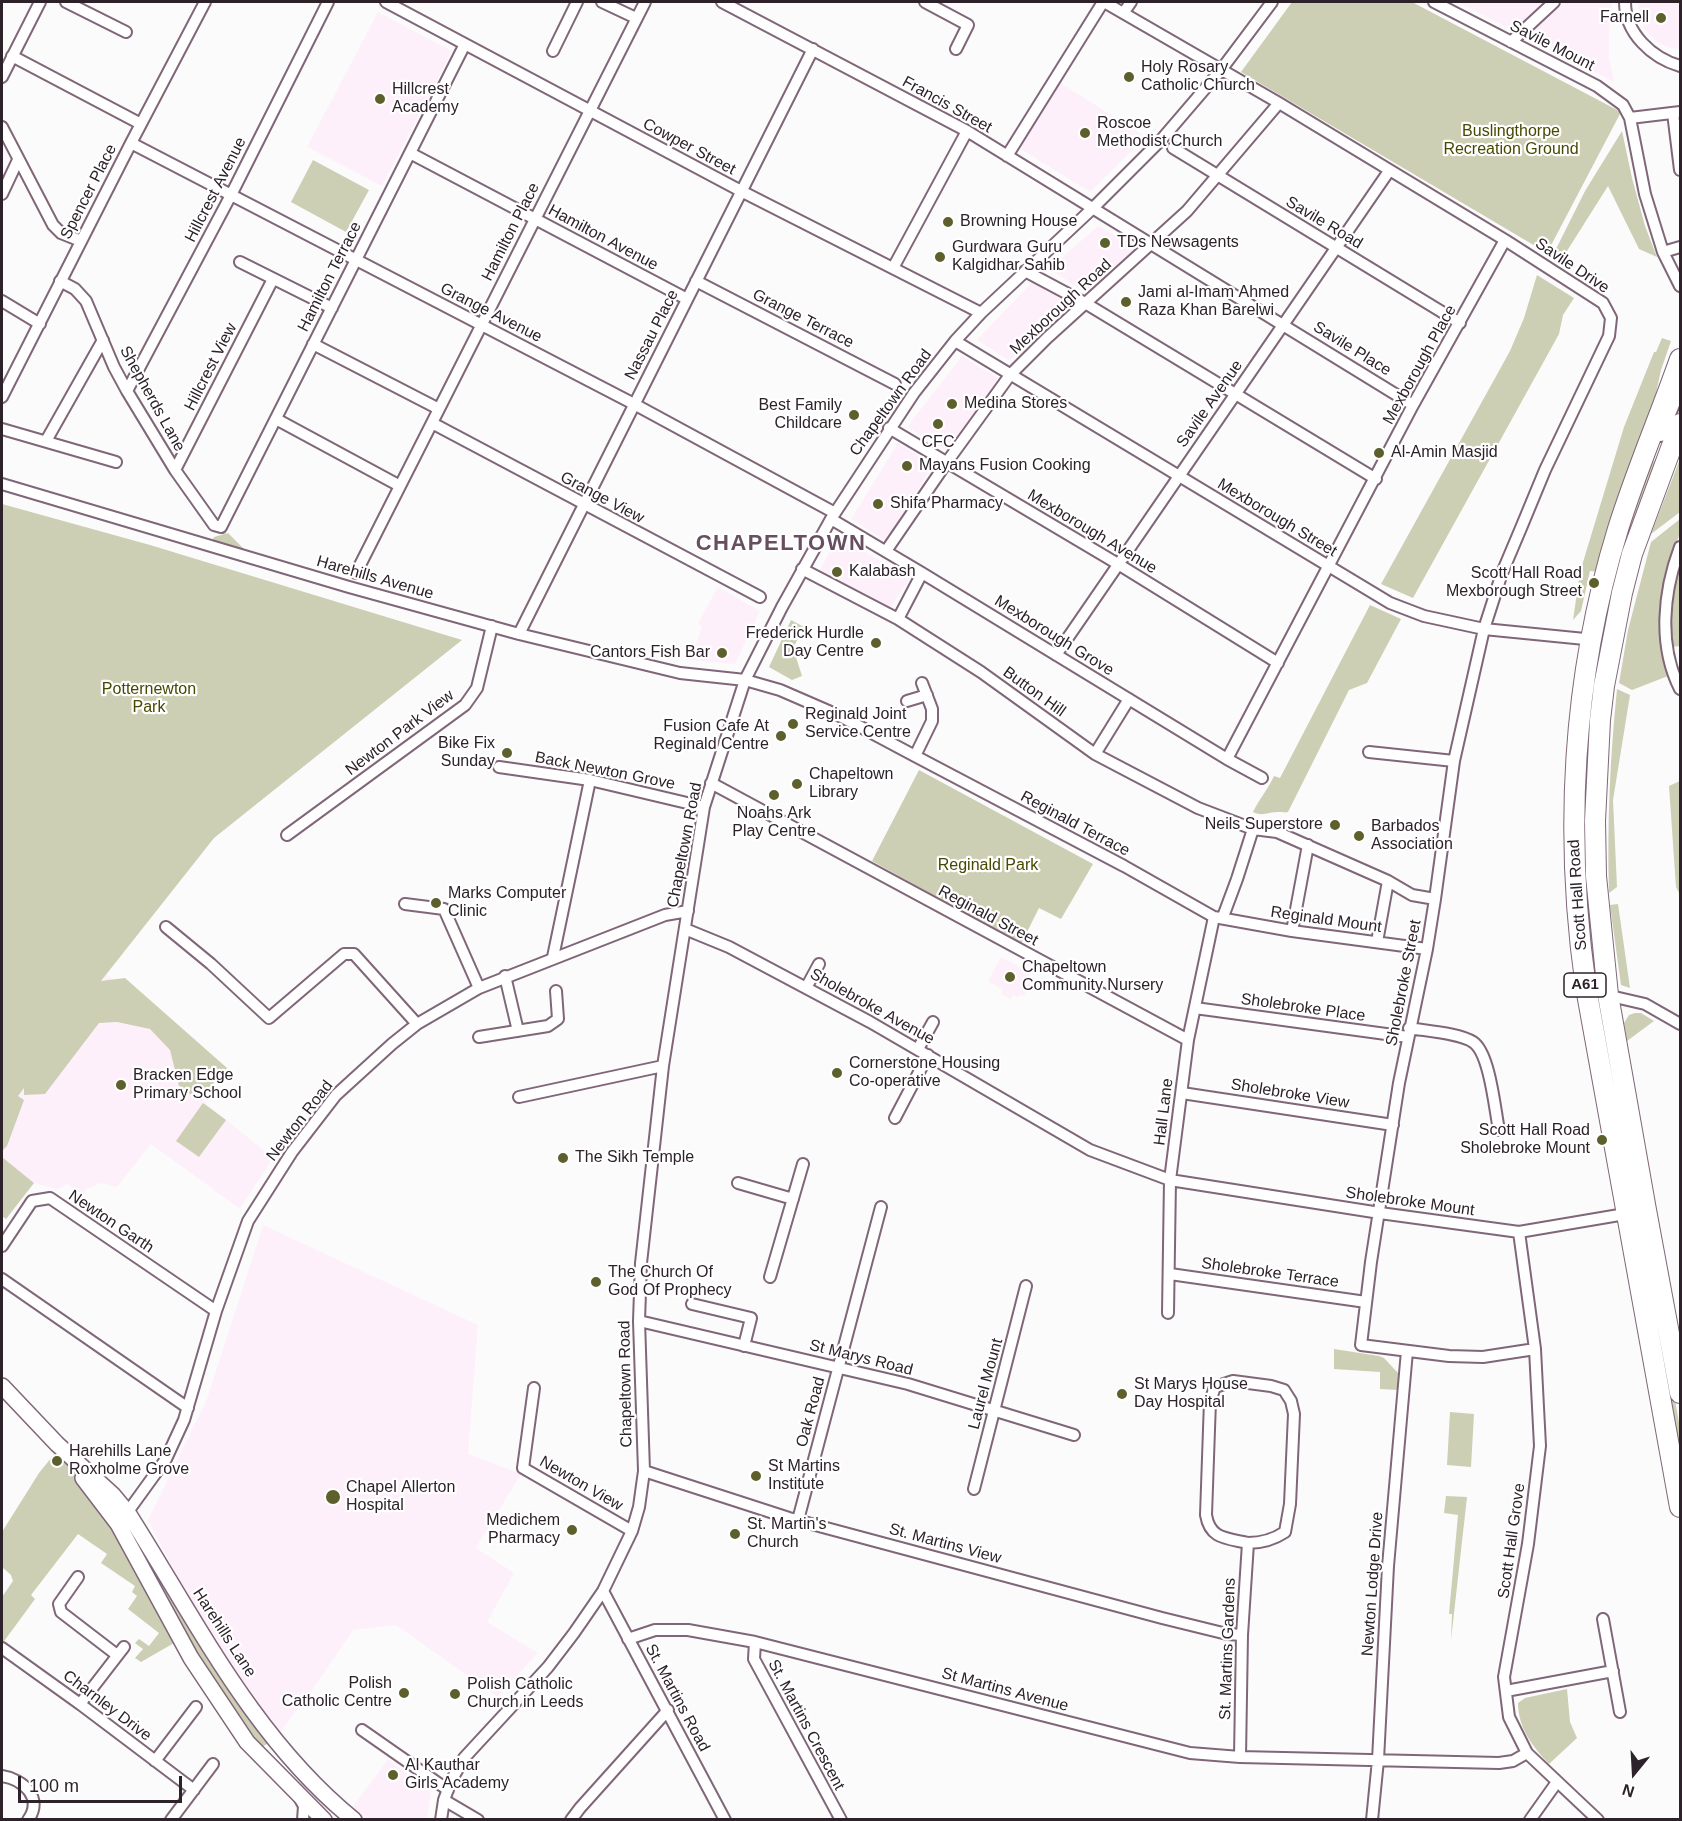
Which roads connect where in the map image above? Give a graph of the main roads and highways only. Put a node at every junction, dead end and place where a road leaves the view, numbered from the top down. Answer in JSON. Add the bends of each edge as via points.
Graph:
{"nodes":[{"id":1,"x":1680,"y":358,"type":"edge"},
{"id":2,"x":1680,"y":424,"type":"edge"},
{"id":3,"x":1636,"y":1212,"type":"junction"},
{"id":4,"x":2,"y":1386,"type":"edge"},
{"id":5,"x":1680,"y":1393,"type":"edge"},
{"id":6,"x":1680,"y":1507,"type":"edge"},
{"id":7,"x":123,"y":1519,"type":"junction"},
{"id":8,"x":289,"y":1759,"type":"junction"},
{"id":9,"x":349,"y":1816,"type":"edge"},
{"id":10,"x":314,"y":1819,"type":"edge"}],
"edges":[{"from":1,"to":3,"type":"highway","name":"Scott Hall Road","number":"A61","via":[[1618,530],[1591,639],[1576,761],[1574,870],[1578,931],[1587,997]]},
{"from":2,"to":3,"type":"highway","name":"Scott Hall Road","number":"A61","via":[[1632,554],[1600,720],[1594,821],[1608,995]]},
{"from":3,"to":5,"type":"highway","name":"Scott Hall Road","number":"A61"},
{"from":3,"to":6,"type":"highway","name":"Scott Hall Road","number":"A61"},
{"from":4,"to":7,"type":"main road","name":"Harehills Lane","via":[[113,1496]]},
{"from":7,"to":8,"type":"main road","name":"Harehills Lane","via":[[222,1668]]},
{"from":7,"to":10,"type":"main road","name":"Harehills Lane","via":[[191,1658],[247,1742],[297,1794]]},
{"from":8,"to":9,"type":"main road","name":"Harehills Lane"},
{"from":8,"to":10,"type":"main road","via":[[291,1770],[320,1804]]},
{"from":9,"to":10,"type":"main road"}]}
